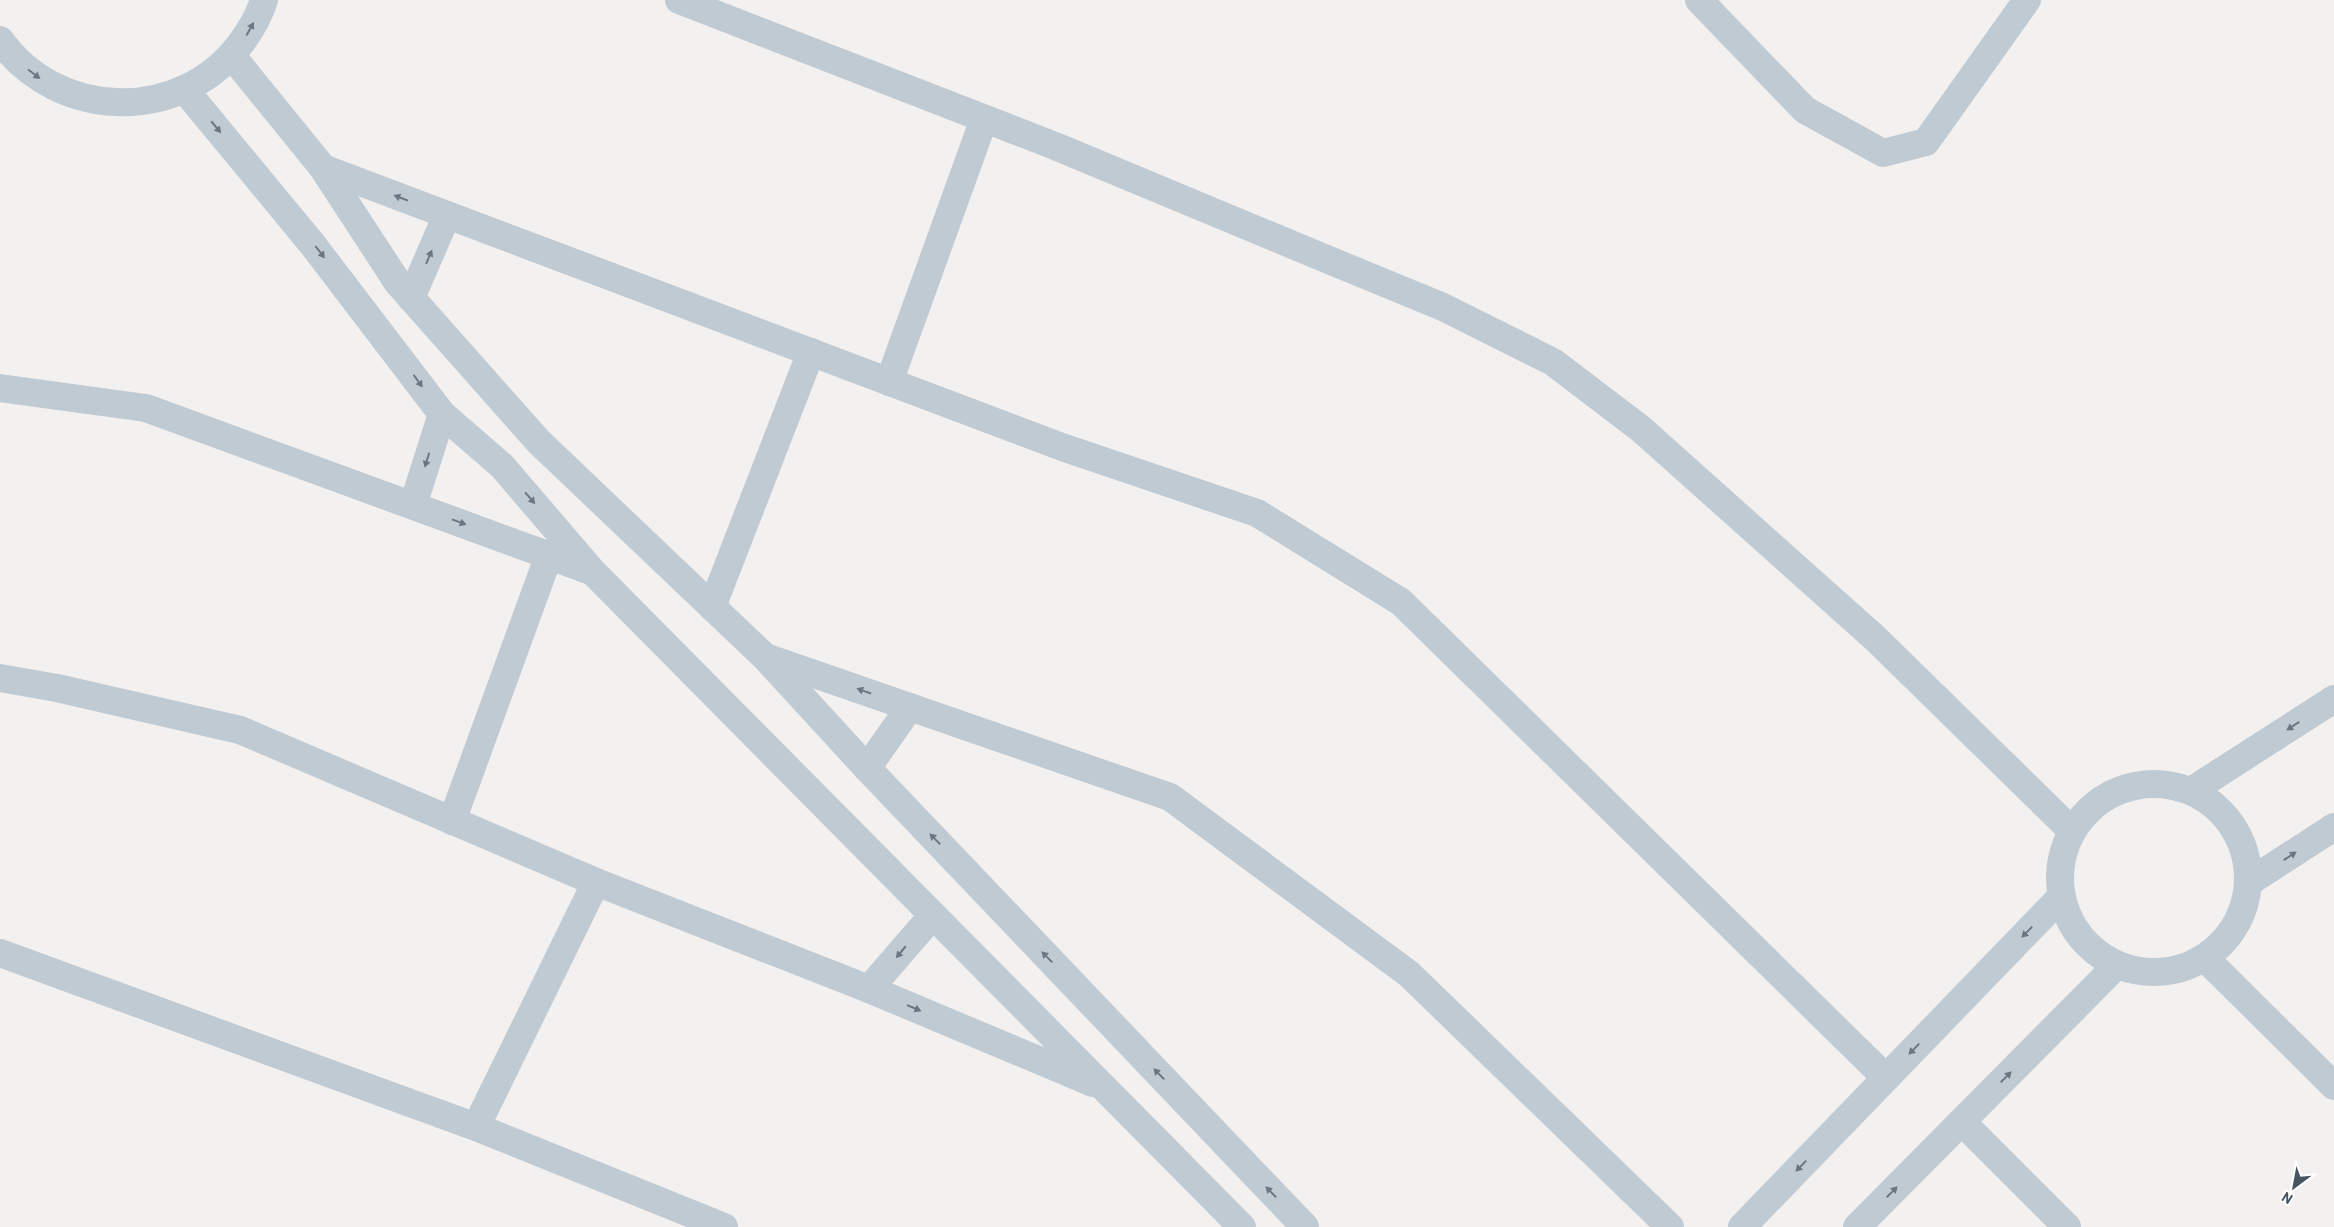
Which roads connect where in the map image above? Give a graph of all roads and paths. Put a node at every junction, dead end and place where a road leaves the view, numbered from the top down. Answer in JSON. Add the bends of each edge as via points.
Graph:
{"nodes":[{"id":1,"x":264,"y":0,"type":"edge"},
{"id":2,"x":679,"y":0,"type":"edge"},
{"id":3,"x":1699,"y":0,"type":"edge"},
{"id":4,"x":2027,"y":0,"type":"edge"},
{"id":5,"x":0,"y":41,"type":"edge"},
{"id":6,"x":232,"y":56,"type":"junction"},
{"id":7,"x":185,"y":90,"type":"junction"},
{"id":8,"x":984,"y":119,"type":"junction"},
{"id":9,"x":323,"y":168,"type":"junction"},
{"id":10,"x":447,"y":215,"type":"junction"},
{"id":11,"x":411,"y":298,"type":"junction"},
{"id":12,"x":812,"y":352,"type":"junction"},
{"id":13,"x":889,"y":382,"type":"junction"},
{"id":14,"x":0,"y":388,"type":"edge"},
{"id":15,"x":442,"y":414,"type":"junction"},
{"id":16,"x":413,"y":506,"type":"junction"},
{"id":17,"x":549,"y":555,"type":"junction"},
{"id":18,"x":592,"y":571,"type":"junction"},
{"id":19,"x":712,"y":607,"type":"junction"},
{"id":20,"x":765,"y":657,"type":"junction"},
{"id":21,"x":0,"y":678,"type":"edge"},
{"id":22,"x":2334,"y":700,"type":"edge"},
{"id":23,"x":910,"y":707,"type":"junction"},
{"id":24,"x":867,"y":768,"type":"junction"},
{"id":25,"x":2191,"y":791,"type":"junction"},
{"id":26,"x":452,"y":821,"type":"junction"},
{"id":27,"x":2334,"y":827,"type":"edge"},
{"id":28,"x":2072,"y":831,"type":"junction"},
{"id":29,"x":596,"y":882,"type":"junction"},
{"id":30,"x":2249,"y":882,"type":"junction"},
{"id":31,"x":2061,"y":897,"type":"junction"},
{"id":32,"x":933,"y":915,"type":"junction"},
{"id":33,"x":0,"y":953,"type":"edge"},
{"id":34,"x":2205,"y":958,"type":"junction"},
{"id":35,"x":2117,"y":965,"type":"junction"},
{"id":36,"x":869,"y":989,"type":"junction"},
{"id":37,"x":1886,"y":1078,"type":"junction"},
{"id":38,"x":2334,"y":1086,"type":"edge"},
{"id":39,"x":1104,"y":1087,"type":"junction"},
{"id":40,"x":1962,"y":1122,"type":"junction"},
{"id":41,"x":476,"y":1127,"type":"junction"},
{"id":42,"x":724,"y":1227,"type":"edge"},
{"id":43,"x":1242,"y":1227,"type":"edge"},
{"id":44,"x":1305,"y":1227,"type":"edge"},
{"id":45,"x":1670,"y":1227,"type":"edge"},
{"id":46,"x":1742,"y":1227,"type":"edge"},
{"id":47,"x":1857,"y":1227,"type":"edge"},
{"id":48,"x":2068,"y":1227,"type":"edge"}],
"edges":[{"from":6,"to":1,"type":"street","one_way":true,"via":[[249,32]]},
{"from":2,"to":8,"type":"street"},
{"from":3,"to":4,"type":"street","via":[[1805,110],[1883,153],[1926,142]]},
{"from":5,"to":7,"type":"street","one_way":true,"via":[[20,64],[44,81],[80,96],[128,103],[157,100]]},
{"from":6,"to":7,"type":"street"},
{"from":6,"to":9,"type":"street"},
{"from":7,"to":15,"type":"street","one_way":true,"via":[[313,244]]},
{"from":8,"to":13,"type":"street"},
{"from":8,"to":28,"type":"street","via":[[1443,307],[1553,362],[1640,429],[1876,639]]},
{"from":10,"to":9,"type":"street","one_way":true},
{"from":9,"to":11,"type":"street"},
{"from":11,"to":10,"type":"street","one_way":true},
{"from":10,"to":12,"type":"street"},
{"from":11,"to":19,"type":"street","via":[[539,442]]},
{"from":12,"to":13,"type":"street"},
{"from":12,"to":19,"type":"street"},
{"from":13,"to":37,"type":"street","via":[[1062,447],[1257,513],[1401,602]]},
{"from":14,"to":16,"type":"street","via":[[146,408]]},
{"from":15,"to":16,"type":"street","one_way":true},
{"from":15,"to":18,"type":"street","one_way":true,"via":[[502,466]]},
{"from":16,"to":17,"type":"street","one_way":true},
{"from":17,"to":18,"type":"street"},
{"from":17,"to":26,"type":"street"},
{"from":18,"to":32,"type":"street"},
{"from":19,"to":20,"type":"street"},
{"from":23,"to":20,"type":"street","one_way":true},
{"from":20,"to":24,"type":"street"},
{"from":21,"to":26,"type":"street","via":[[240,730]]},
{"from":22,"to":25,"type":"street","one_way":true},
{"from":23,"to":24,"type":"street"},
{"from":23,"to":45,"type":"street","via":[[1170,797],[1408,974]]},
{"from":44,"to":24,"type":"street","one_way":true},
{"from":25,"to":28,"type":"street","via":[[2161,784],[2123,788],[2085,812]]},
{"from":25,"to":30,"type":"street","via":[[2211,802],[2240,837],[2247,859]]},
{"from":26,"to":29,"type":"street"},
{"from":30,"to":27,"type":"street","one_way":true},
{"from":28,"to":31,"type":"street","via":[[2063,852],[2059,874]]},
{"from":29,"to":36,"type":"street"},
{"from":29,"to":41,"type":"street"},
{"from":30,"to":34,"type":"street","via":[[2237,925],[2223,944]]},
{"from":31,"to":35,"type":"street","via":[[2068,918],[2081,938]]},
{"from":31,"to":37,"type":"street","one_way":true},
{"from":32,"to":36,"type":"street","one_way":true},
{"from":32,"to":39,"type":"street"},
{"from":33,"to":41,"type":"street"},
{"from":34,"to":35,"type":"street","via":[[2185,968],[2162,973]]},
{"from":34,"to":38,"type":"street"},
{"from":40,"to":35,"type":"street","one_way":true},
{"from":36,"to":39,"type":"street","one_way":true},
{"from":37,"to":46,"type":"street","one_way":true},
{"from":39,"to":43,"type":"street"},
{"from":47,"to":40,"type":"street","one_way":true},
{"from":40,"to":48,"type":"street"},
{"from":41,"to":42,"type":"street"}]}
